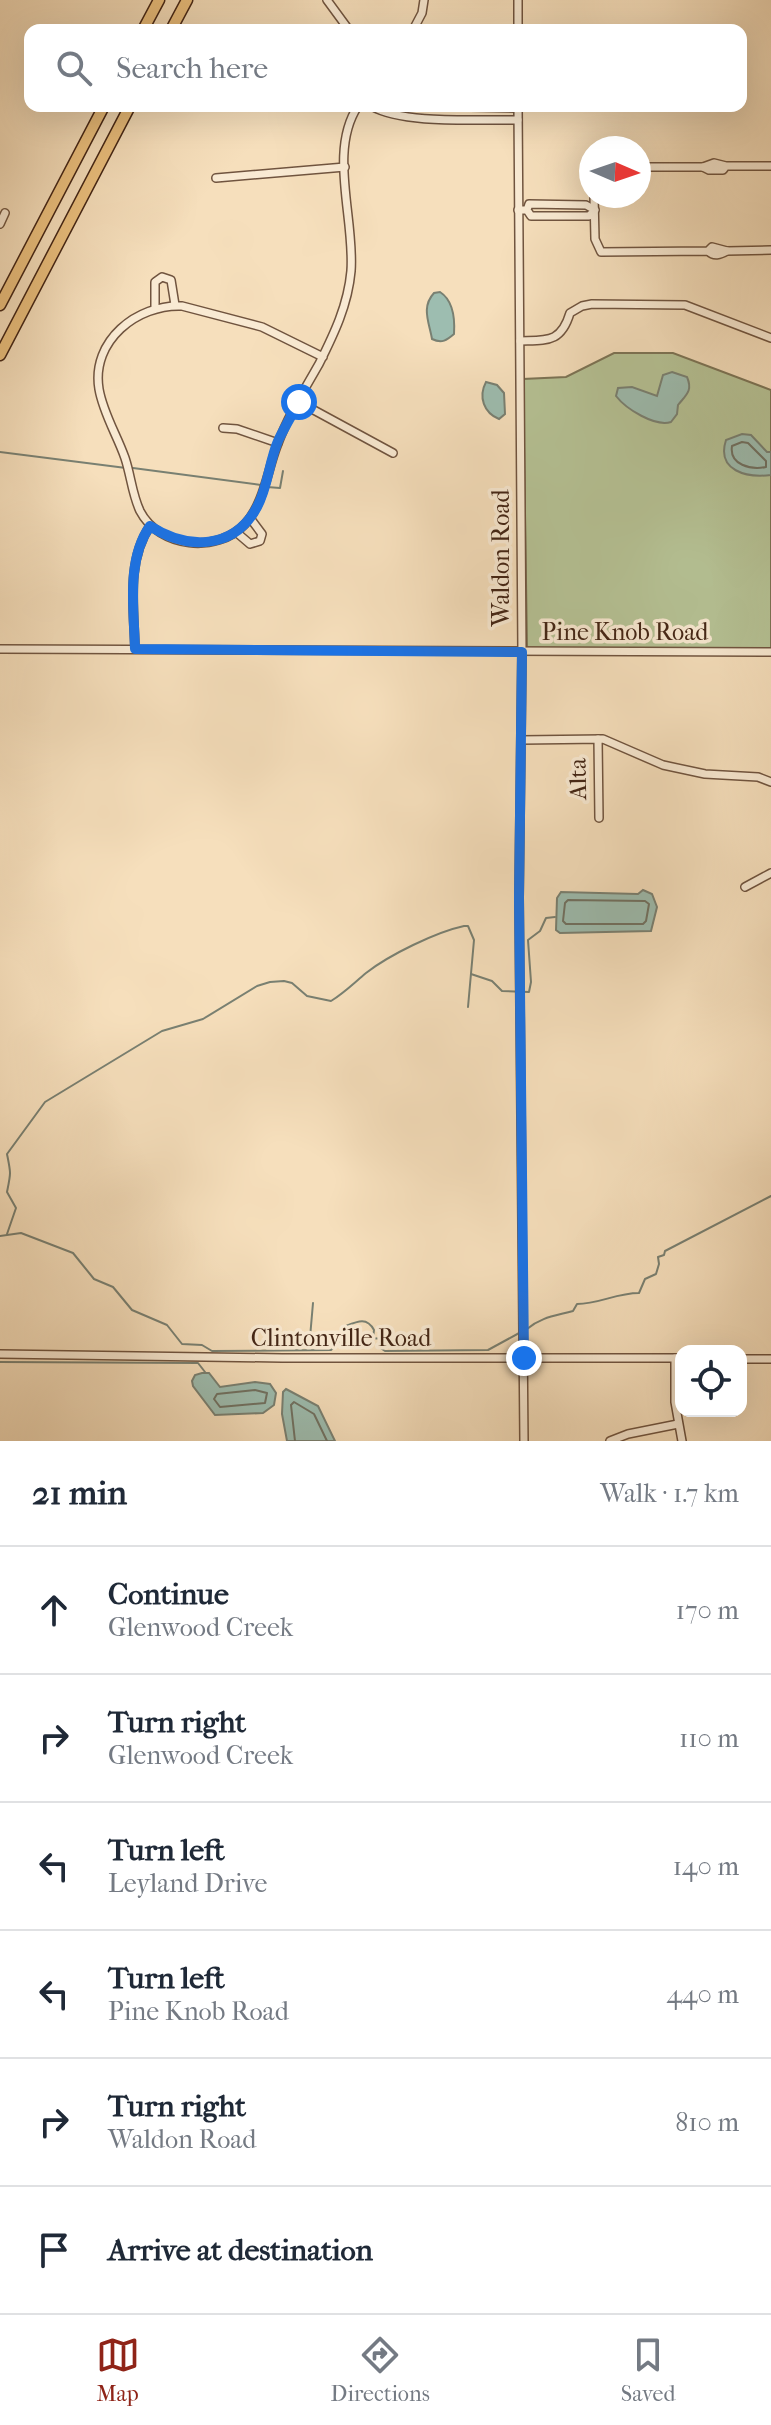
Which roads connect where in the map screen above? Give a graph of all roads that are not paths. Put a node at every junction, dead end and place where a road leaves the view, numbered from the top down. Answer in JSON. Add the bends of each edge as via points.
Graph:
{"nodes":[{"id":1,"x":159,"y":0,"type":"edge"},
{"id":2,"x":187,"y":0,"type":"edge"},
{"id":3,"x":327,"y":0,"type":"edge"},
{"id":4,"x":424,"y":0,"type":"edge"},
{"id":5,"x":518,"y":0,"type":"edge"},
{"id":6,"x":146,"y":24,"type":"edge"},
{"id":7,"x":174,"y":24,"type":"edge"},
{"id":8,"x":345,"y":24,"type":"edge"},
{"id":9,"x":416,"y":24,"type":"edge"},
{"id":10,"x":518,"y":24,"type":"edge"},
{"id":11,"x":101,"y":112,"type":"edge"},
{"id":12,"x":127,"y":112,"type":"edge"},
{"id":13,"x":355,"y":112,"type":"edge"},
{"id":14,"x":382,"y":112,"type":"edge"},
{"id":15,"x":447,"y":112,"type":"edge"},
{"id":16,"x":518,"y":112,"type":"edge"},
{"id":17,"x":447,"y":118,"type":"junction"},
{"id":18,"x":518,"y":120,"type":"junction"},
{"id":19,"x":771,"y":166,"type":"edge"},
{"id":20,"x":345,"y":167,"type":"junction"},
{"id":21,"x":651,"y":167,"type":"edge"},
{"id":22,"x":216,"y":178,"type":"dead end"},
{"id":23,"x":518,"y":210,"type":"junction"},
{"id":24,"x":595,"y":210,"type":"joint"},
{"id":25,"x":5,"y":213,"type":"dead end"},
{"id":26,"x":0,"y":224,"type":"edge"},
{"id":27,"x":771,"y":250,"type":"edge"},
{"id":28,"x":0,"y":305,"type":"edge"},
{"id":29,"x":175,"y":305,"type":"junction"},
{"id":30,"x":155,"y":308,"type":"junction"},
{"id":31,"x":771,"y":338,"type":"edge"},
{"id":32,"x":520,"y":341,"type":"junction"},
{"id":33,"x":0,"y":355,"type":"edge"},
{"id":34,"x":323,"y":357,"type":"junction"},
{"id":35,"x":299,"y":402,"type":"junction"},
{"id":36,"x":223,"y":428,"type":"dead end"},
{"id":37,"x":278,"y":443,"type":"junction"},
{"id":38,"x":393,"y":453,"type":"dead end"},
{"id":39,"x":250,"y":518,"type":"junction"},
{"id":40,"x":150,"y":526,"type":"junction"},
{"id":41,"x":236,"y":532,"type":"junction"},
{"id":42,"x":0,"y":649,"type":"edge"},
{"id":43,"x":135,"y":649,"type":"junction"},
{"id":44,"x":522,"y":652,"type":"junction"},
{"id":45,"x":771,"y":652,"type":"edge"},
{"id":46,"x":598,"y":739,"type":"junction"},
{"id":47,"x":521,"y":740,"type":"junction"},
{"id":48,"x":771,"y":782,"type":"edge"},
{"id":49,"x":599,"y":818,"type":"dead end"},
{"id":50,"x":771,"y":873,"type":"edge"},
{"id":51,"x":745,"y":887,"type":"dead end"},
{"id":52,"x":0,"y":1354,"type":"edge"},
{"id":53,"x":524,"y":1358,"type":"junction"},
{"id":54,"x":675,"y":1358,"type":"edge"},
{"id":55,"x":747,"y":1359,"type":"edge"},
{"id":56,"x":771,"y":1359,"type":"edge"},
{"id":57,"x":677,"y":1417,"type":"edge"},
{"id":58,"x":678,"y":1424,"type":"junction"},
{"id":59,"x":524,"y":1441,"type":"edge"},
{"id":60,"x":610,"y":1441,"type":"edge"},
{"id":61,"x":682,"y":1441,"type":"edge"}],
"edges":[{"from":1,"to":6,"type":"highway"},
{"from":2,"to":7,"type":"highway"},
{"from":3,"to":8,"type":"street"},
{"from":4,"to":9,"type":"street"},
{"from":5,"to":10,"type":"street"},
{"from":11,"to":28,"type":"highway"},
{"from":12,"to":33,"type":"highway"},
{"from":13,"to":20,"type":"street","via":[[347,131]]},
{"from":14,"to":17,"type":"street"},
{"from":15,"to":17,"type":"street"},
{"from":16,"to":18,"type":"street","name":"Waldon Road"},
{"from":17,"to":18,"type":"street"},
{"from":18,"to":23,"type":"street","name":"Waldon Road"},
{"from":19,"to":21,"type":"street"},
{"from":20,"to":22,"type":"street"},
{"from":20,"to":34,"type":"street","via":[[351,268],[347,298]]},
{"from":23,"to":24,"type":"street","via":[[531,216],[589,216]]},
{"from":23,"to":32,"type":"street","name":"Waldon Road"},
{"from":24,"to":27,"type":"street","via":[[595,239],[601,252],[720,255]]},
{"from":25,"to":26,"type":"street"},
{"from":29,"to":30,"type":"street"},
{"from":29,"to":30,"type":"street","via":[[171,280],[162,277],[155,282]]},
{"from":29,"to":34,"type":"street","via":[[262,327]]},
{"from":30,"to":40,"type":"street","via":[[117,332],[105,352],[99,387],[135,499]]},
{"from":31,"to":32,"type":"street","via":[[685,305],[592,304],[570,313],[565,329],[554,338]]},
{"from":32,"to":44,"type":"street","name":"Waldon Road"},
{"from":34,"to":35,"type":"street"},
{"from":35,"to":37,"type":"street"},
{"from":35,"to":38,"type":"street"},
{"from":36,"to":37,"type":"street"},
{"from":37,"to":39,"type":"street"},
{"from":39,"to":41,"type":"street"},
{"from":39,"to":41,"type":"street","via":[[262,534],[260,541],[250,544]]},
{"from":40,"to":41,"type":"street","via":[[189,543],[204,544]]},
{"from":40,"to":43,"type":"street","via":[[135,559]]},
{"from":42,"to":43,"type":"street","name":"Pine Knob Road"},
{"from":43,"to":44,"type":"street","name":"Pine Knob Road"},
{"from":44,"to":45,"type":"street","name":"Pine Knob Road"},
{"from":44,"to":47,"type":"street","name":"Waldon Road"},
{"from":46,"to":47,"type":"street"},
{"from":46,"to":48,"type":"street","via":[[663,765]]},
{"from":46,"to":49,"type":"street","name":"Alta"},
{"from":47,"to":53,"type":"street","name":"Waldon Road"},
{"from":50,"to":51,"type":"street"},
{"from":52,"to":53,"type":"street","name":"Clintonville Road"},
{"from":53,"to":54,"type":"street","name":"Clintonville Road"},
{"from":53,"to":59,"type":"street","name":"Waldon Road"},
{"from":55,"to":56,"type":"street"},
{"from":57,"to":58,"type":"street"},
{"from":58,"to":60,"type":"street"},
{"from":58,"to":61,"type":"street"}]}
